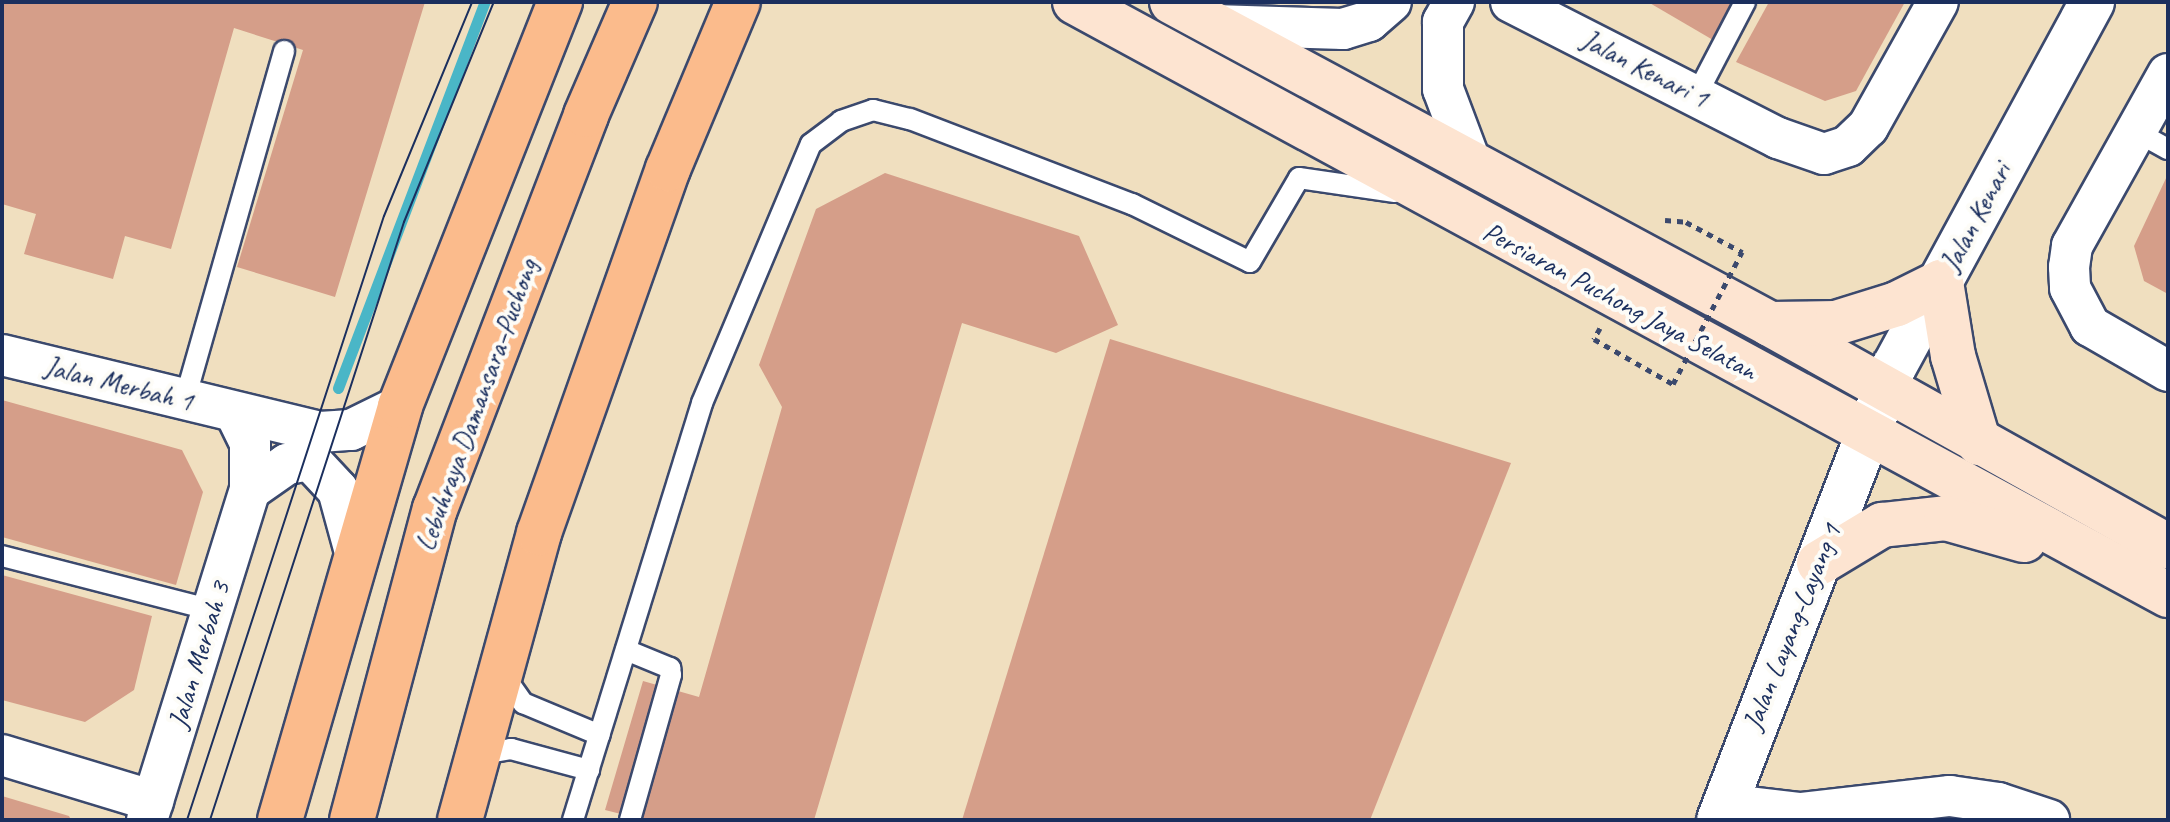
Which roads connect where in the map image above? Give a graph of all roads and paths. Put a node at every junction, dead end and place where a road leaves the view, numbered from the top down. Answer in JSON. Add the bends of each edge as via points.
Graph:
{"nodes":[{"id":1,"x":560,"y":2,"type":"edge"},
{"id":2,"x":635,"y":2,"type":"edge"},
{"id":3,"x":1075,"y":2,"type":"edge"},
{"id":4,"x":1172,"y":2,"type":"edge"},
{"id":5,"x":1391,"y":2,"type":"edge"},
{"id":6,"x":1454,"y":2,"type":"edge"},
{"id":7,"x":1511,"y":2,"type":"edge"},
{"id":8,"x":1745,"y":2,"type":"edge"},
{"id":9,"x":1938,"y":2,"type":"edge"},
{"id":10,"x":2092,"y":2,"type":"edge"},
{"id":11,"x":742,"y":8,"type":"edge"},
{"id":12,"x":1210,"y":24,"type":"junction"},
{"id":13,"x":284,"y":51,"type":"dead end"},
{"id":14,"x":2168,"y":74,"type":"edge"},
{"id":15,"x":1697,"y":94,"type":"junction"},
{"id":16,"x":2152,"y":141,"type":"edge"},
{"id":17,"x":1470,"y":161,"type":"junction"},
{"id":18,"x":1429,"y":198,"type":"junction"},
{"id":19,"x":1664,"y":220,"type":"dead end"},
{"id":20,"x":1941,"y":282,"type":"junction"},
{"id":21,"x":1770,"y":324,"type":"junction"},
{"id":22,"x":1594,"y":339,"type":"dead end"},
{"id":23,"x":2,"y":355,"type":"edge"},
{"id":24,"x":2168,"y":371,"type":"edge"},
{"id":25,"x":1884,"y":391,"type":"junction"},
{"id":26,"x":185,"y":399,"type":"junction"},
{"id":27,"x":400,"y":406,"type":"junction"},
{"id":28,"x":235,"y":412,"type":"junction"},
{"id":29,"x":1867,"y":435,"type":"junction"},
{"id":30,"x":1979,"y":443,"type":"junction"},
{"id":31,"x":250,"y":490,"type":"junction"},
{"id":32,"x":2168,"y":546,"type":"edge"},
{"id":33,"x":355,"y":552,"type":"junction"},
{"id":34,"x":2,"y":556,"type":"edge"},
{"id":35,"x":1819,"y":563,"type":"junction"},
{"id":36,"x":2168,"y":595,"type":"edge"},
{"id":37,"x":212,"y":610,"type":"junction"},
{"id":38,"x":626,"y":650,"type":"junction"},
{"id":39,"x":500,"y":670,"type":"junction"},
{"id":40,"x":600,"y":735,"type":"junction"},
{"id":41,"x":2,"y":755,"type":"edge"},
{"id":42,"x":477,"y":755,"type":"junction"},
{"id":43,"x":589,"y":770,"type":"junction"},
{"id":44,"x":150,"y":810,"type":"edge"},
{"id":45,"x":1722,"y":812,"type":"edge"},
{"id":46,"x":280,"y":820,"type":"edge"},
{"id":47,"x":352,"y":820,"type":"edge"},
{"id":48,"x":460,"y":820,"type":"edge"},
{"id":49,"x":573,"y":820,"type":"edge"},
{"id":50,"x":630,"y":820,"type":"edge"},
{"id":51,"x":2049,"y":820,"type":"edge"}],
"edges":[{"from":1,"to":27,"type":"highway"},
{"from":2,"to":47,"type":"highway","name":"Lebuhraya Damansara–Puchong","via":[[586,115],[435,509]]},
{"from":3,"to":18,"type":"main road","name":"Persiaran Puchong Jaya Selatan"},
{"from":4,"to":12,"type":"main road","name":"Persiaran Puchong Jaya Selatan"},
{"from":5,"to":12,"type":"street","via":[[1369,21],[1343,29]]},
{"from":6,"to":17,"type":"street","via":[[1443,22],[1443,89]]},
{"from":7,"to":15,"type":"street","name":"Jalan Kenari 1"},
{"from":8,"to":15,"type":"lane"},
{"from":9,"to":15,"type":"street","name":"Jalan Kenari 1","via":[[1868,127],[1848,146],[1824,154],[1778,138]]},
{"from":10,"to":20,"type":"street","name":"Jalan Kenari"},
{"from":11,"to":39,"type":"highway","via":[[668,169],[539,533]]},
{"from":12,"to":17,"type":"main road","name":"Persiaran Puchong Jaya Selatan"},
{"from":13,"to":26,"type":"lane"},
{"from":14,"to":16,"type":"street"},
{"from":16,"to":24,"type":"street","via":[[2072,246],[2070,288],[2090,326]]},
{"from":17,"to":21,"type":"main road","name":"Persiaran Puchong Jaya Selatan"},
{"from":18,"to":29,"type":"main road","name":"Persiaran Puchong Jaya Selatan"},
{"from":18,"to":38,"type":"lane","via":[[1299,178],[1250,262],[1132,204],[910,119],[873,110],[841,121],[811,144],[793,178],[702,403]]},
{"from":19,"to":22,"type":"path","bridge":true,"via":[[1686,222],[1742,252],[1673,384]]},
{"from":20,"to":21,"type":"main road","via":[[1897,304],[1836,323]]},
{"from":20,"to":25,"type":"street","name":"Jalan Kenari"},
{"from":20,"to":30,"type":"main road","via":[[1953,356]]},
{"from":21,"to":25,"type":"main road","name":"Persiaran Puchong Jaya Selatan"},
{"from":23,"to":26,"type":"street","name":"Jalan Merbah 1"},
{"from":25,"to":29,"type":"street","name":"Jalan Kenari"},
{"from":25,"to":30,"type":"main road","name":"Persiaran Puchong Jaya Selatan"},
{"from":26,"to":28,"type":"street","name":"Jalan Merbah 1"},
{"from":27,"to":28,"type":"street","name":"Jalan Merbah 1","via":[[351,430],[320,432]]},
{"from":27,"to":33,"type":"highway"},
{"from":28,"to":31,"type":"street","via":[[250,443]]},
{"from":29,"to":35,"type":"street","name":"Jalan Layang-Layang 1"},
{"from":29,"to":36,"type":"main road","name":"Persiaran Puchong Jaya Selatan"},
{"from":30,"to":32,"type":"main road","name":"Persiaran Puchong Jaya Selatan"},
{"from":31,"to":33,"type":"street","via":[[287,464],[310,460],[338,490]]},
{"from":31,"to":37,"type":"street","name":"Jalan Merbah 3"},
{"from":33,"to":46,"type":"highway"},
{"from":34,"to":37,"type":"lane"},
{"from":35,"to":36,"type":"main road","via":[[1882,525],[1946,518],[2006,532]]},
{"from":35,"to":45,"type":"street","name":"Jalan Layang-Layang 1"},
{"from":37,"to":44,"type":"street","name":"Jalan Merbah 3"},
{"from":38,"to":40,"type":"lane"},
{"from":38,"to":50,"type":"lane","via":[[670,668],[671,675]]},
{"from":39,"to":40,"type":"lane","via":[[523,703]]},
{"from":39,"to":42,"type":"highway"},
{"from":40,"to":43,"type":"lane"},
{"from":41,"to":44,"type":"street"},
{"from":42,"to":43,"type":"lane","via":[[511,749]]},
{"from":42,"to":48,"type":"highway"},
{"from":43,"to":49,"type":"lane"},
{"from":45,"to":51,"type":"street","via":[[1800,813],[1950,796],[1998,803]]}]}
